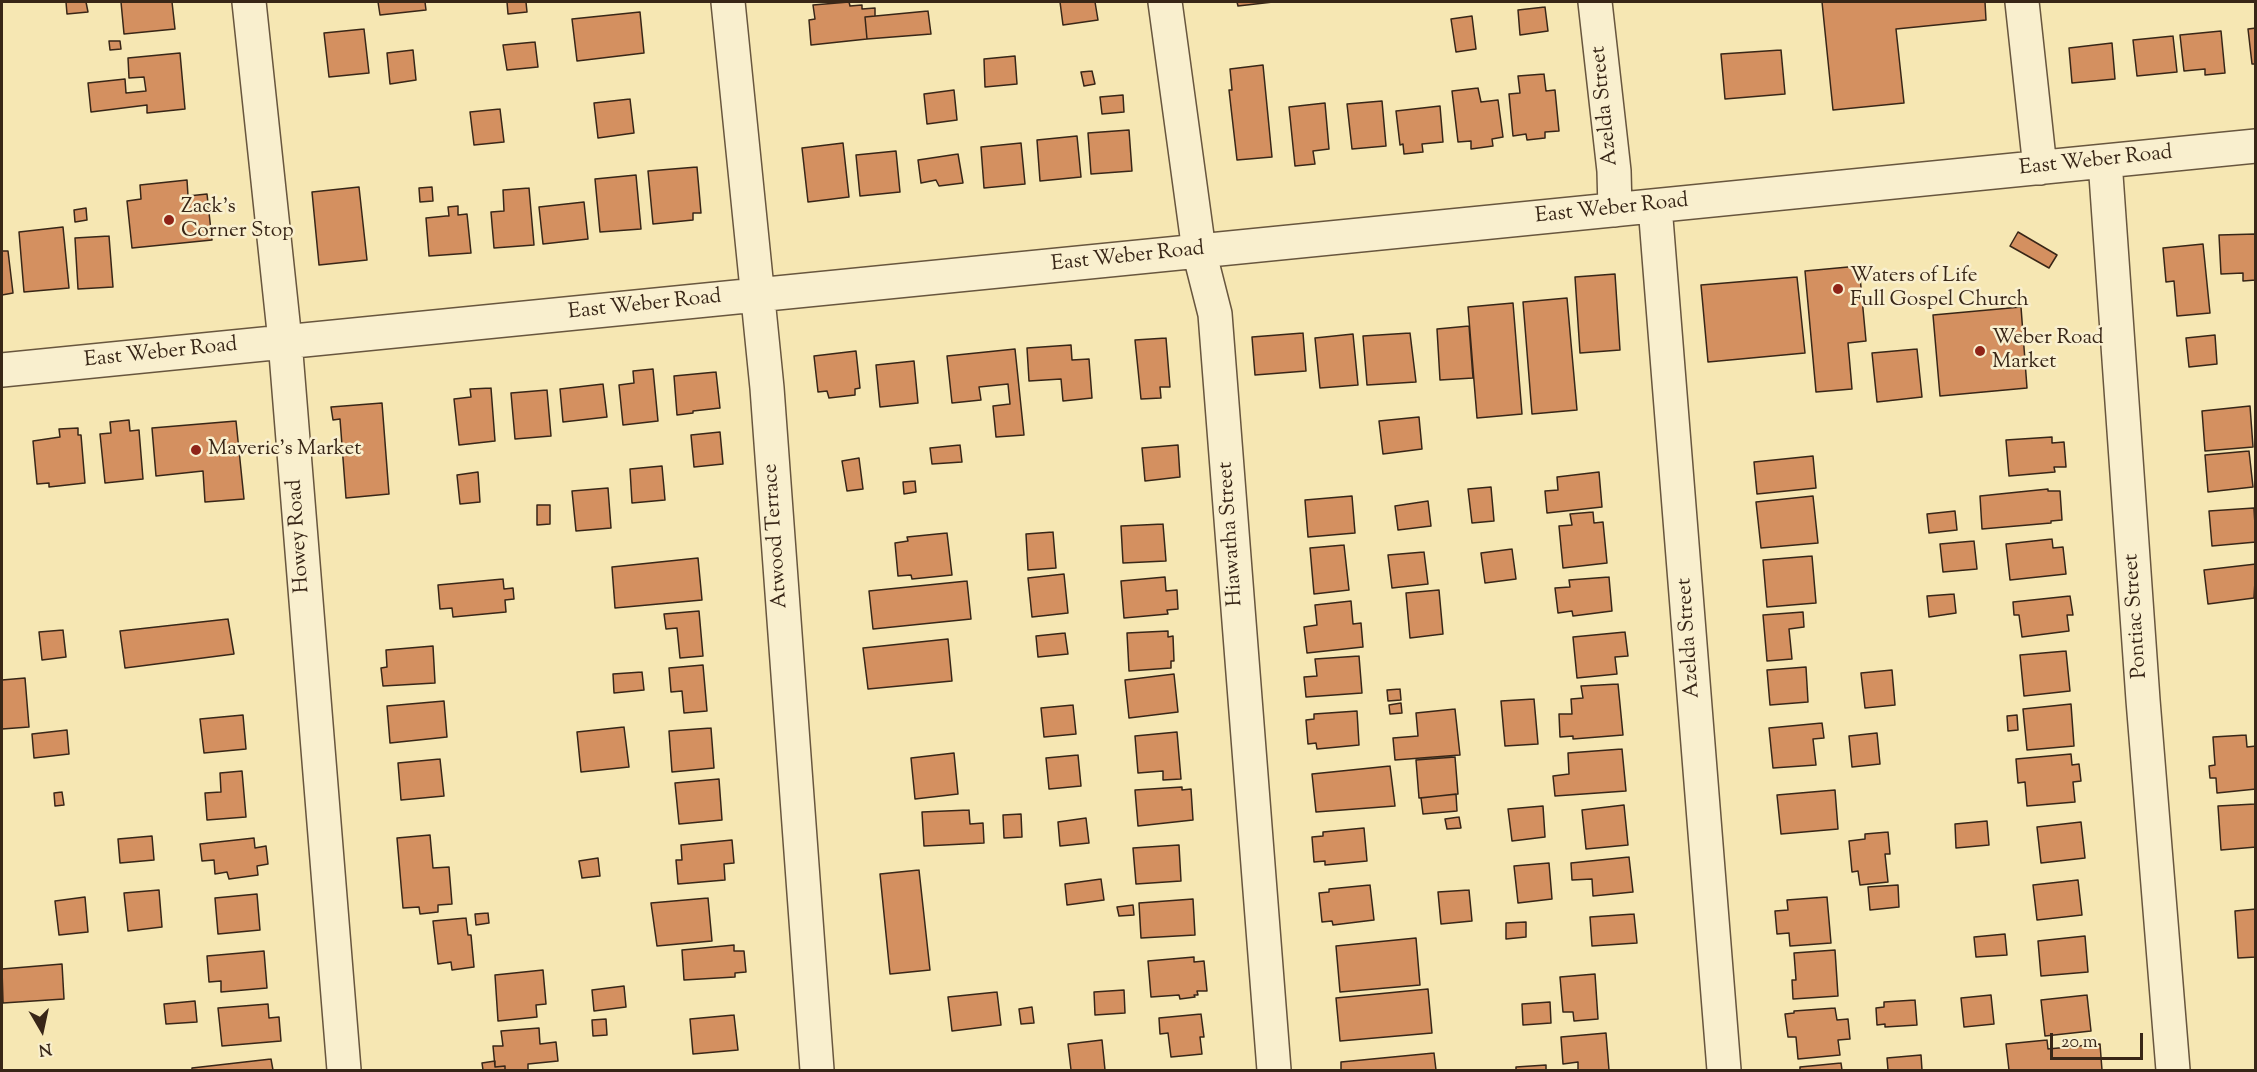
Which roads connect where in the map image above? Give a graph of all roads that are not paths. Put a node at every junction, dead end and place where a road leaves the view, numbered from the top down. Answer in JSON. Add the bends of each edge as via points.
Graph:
{"nodes":[{"id":1,"x":249,"y":2,"type":"edge"},
{"id":2,"x":728,"y":2,"type":"edge"},
{"id":3,"x":1165,"y":2,"type":"edge"},
{"id":4,"x":1595,"y":2,"type":"edge"},
{"id":5,"x":2022,"y":2,"type":"edge"},
{"id":6,"x":2256,"y":146,"type":"edge"},
{"id":7,"x":2105,"y":161,"type":"junction"},
{"id":8,"x":2040,"y":168,"type":"junction"},
{"id":9,"x":1654,"y":206,"type":"junction"},
{"id":10,"x":1615,"y":210,"type":"junction"},
{"id":11,"x":1199,"y":251,"type":"junction"},
{"id":12,"x":757,"y":295,"type":"junction"},
{"id":13,"x":285,"y":341,"type":"junction"},
{"id":14,"x":2,"y":369,"type":"edge"},
{"id":15,"x":344,"y":1071,"type":"edge"},
{"id":16,"x":817,"y":1071,"type":"edge"},
{"id":17,"x":1274,"y":1071,"type":"edge"},
{"id":18,"x":1724,"y":1071,"type":"edge"},
{"id":19,"x":2173,"y":1071,"type":"edge"}],
"edges":[{"from":1,"to":13,"type":"street","name":"Howey Road"},
{"from":2,"to":12,"type":"street","name":"Atwood Terrace"},
{"from":3,"to":11,"type":"street","name":"Hiawatha Street"},
{"from":4,"to":10,"type":"street","name":"Azelda Street"},
{"from":5,"to":8,"type":"street"},
{"from":6,"to":7,"type":"street","name":"East Weber Road"},
{"from":7,"to":8,"type":"street","name":"East Weber Road"},
{"from":7,"to":19,"type":"street","name":"Pontiac Street"},
{"from":8,"to":9,"type":"street","name":"East Weber Road"},
{"from":9,"to":10,"type":"street","name":"East Weber Road"},
{"from":9,"to":18,"type":"street","name":"Azelda Street"},
{"from":10,"to":11,"type":"street","name":"East Weber Road"},
{"from":11,"to":12,"type":"street","name":"East Weber Road"},
{"from":11,"to":17,"type":"street","name":"Hiawatha Street","via":[[1215,314]]},
{"from":12,"to":13,"type":"street","name":"East Weber Road"},
{"from":12,"to":16,"type":"street","name":"Atwood Terrace"},
{"from":13,"to":14,"type":"street","name":"East Weber Road"},
{"from":13,"to":15,"type":"street","name":"Howey Road"}]}
